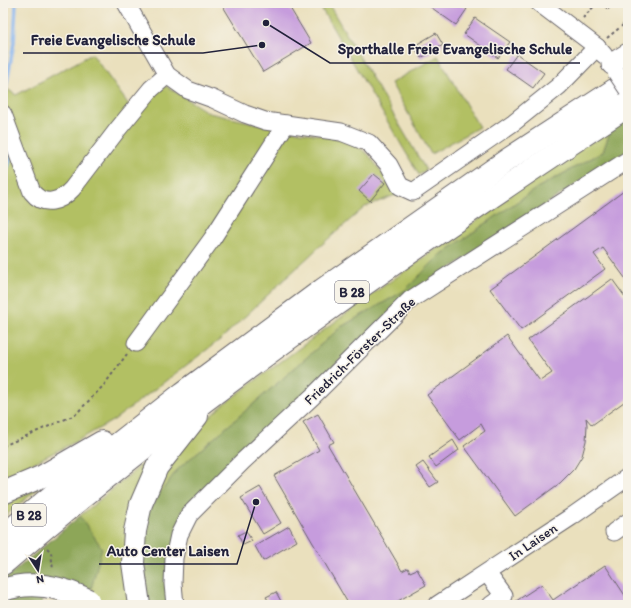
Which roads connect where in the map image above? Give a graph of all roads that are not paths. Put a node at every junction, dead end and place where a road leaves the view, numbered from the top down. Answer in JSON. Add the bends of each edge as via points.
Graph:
{"nodes":[{"id":1,"x":126,"y":3,"type":"edge"},
{"id":2,"x":539,"y":3,"type":"edge"},
{"id":3,"x":597,"y":47,"type":"junction"},
{"id":4,"x":621,"y":68,"type":"edge"},
{"id":5,"x":167,"y":75,"type":"junction"},
{"id":6,"x":628,"y":90,"type":"edge"},
{"id":7,"x":628,"y":106,"type":"edge"},
{"id":8,"x":3,"y":114,"type":"edge"},
{"id":9,"x":286,"y":124,"type":"junction"},
{"id":10,"x":628,"y":160,"type":"edge"},
{"id":11,"x":136,"y":343,"type":"road end"},
{"id":12,"x":216,"y":391,"type":"junction"},
{"id":13,"x":628,"y":477,"type":"edge"},
{"id":14,"x":54,"y":493,"type":"junction"},
{"id":15,"x":3,"y":494,"type":"edge"},
{"id":16,"x":628,"y":522,"type":"edge"},
{"id":17,"x":614,"y":532,"type":"dead end"},
{"id":18,"x":3,"y":536,"type":"edge"},
{"id":19,"x":3,"y":564,"type":"edge"},
{"id":20,"x":487,"y":573,"type":"junction"},
{"id":21,"x":3,"y":590,"type":"edge"},
{"id":22,"x":91,"y":603,"type":"edge"},
{"id":23,"x":139,"y":605,"type":"edge"},
{"id":24,"x":175,"y":605,"type":"edge"},
{"id":25,"x":437,"y":605,"type":"edge"},
{"id":26,"x":491,"y":605,"type":"edge"}],
"edges":[{"from":1,"to":5,"type":"street"},
{"from":2,"to":3,"type":"street"},
{"from":3,"to":4,"type":"street"},
{"from":3,"to":9,"type":"street","via":[[559,86],[514,122],[413,192],[400,186],[389,165],[369,143],[340,132]]},
{"from":4,"to":6,"type":"street","bridge":true},
{"from":4,"to":14,"type":"highway","number":"B 28","via":[[507,160],[328,285]]},
{"from":5,"to":8,"type":"street","via":[[146,95],[68,194],[53,201],[44,201],[32,192]]},
{"from":5,"to":9,"type":"street","via":[[188,90],[245,114],[265,121]]},
{"from":7,"to":12,"type":"highway","number":"B 28","via":[[490,196]]},
{"from":9,"to":11,"type":"street","via":[[212,239]]},
{"from":10,"to":24,"type":"street","name":"Friedrich-Förster-Straße","via":[[410,300],[243,461],[190,516],[179,535],[174,558]]},
{"from":12,"to":14,"type":"highway","number":"B 28"},
{"from":12,"to":23,"type":"highway","number":"B 28","via":[[157,467],[141,504],[135,530],[133,563]]},
{"from":13,"to":20,"type":"street","name":"In Laisen"},
{"from":14,"to":15,"type":"highway","number":"B 28"},
{"from":14,"to":18,"type":"highway","number":"B 28"},
{"from":14,"to":19,"type":"highway","number":"B 28"},
{"from":16,"to":17,"type":"street"},
{"from":20,"to":25,"type":"street","name":"In Laisen"},
{"from":20,"to":26,"type":"street","via":[[504,596]]},
{"from":21,"to":22,"type":"highway","bridge":true,"via":[[23,585],[56,587],[73,592]]}]}
